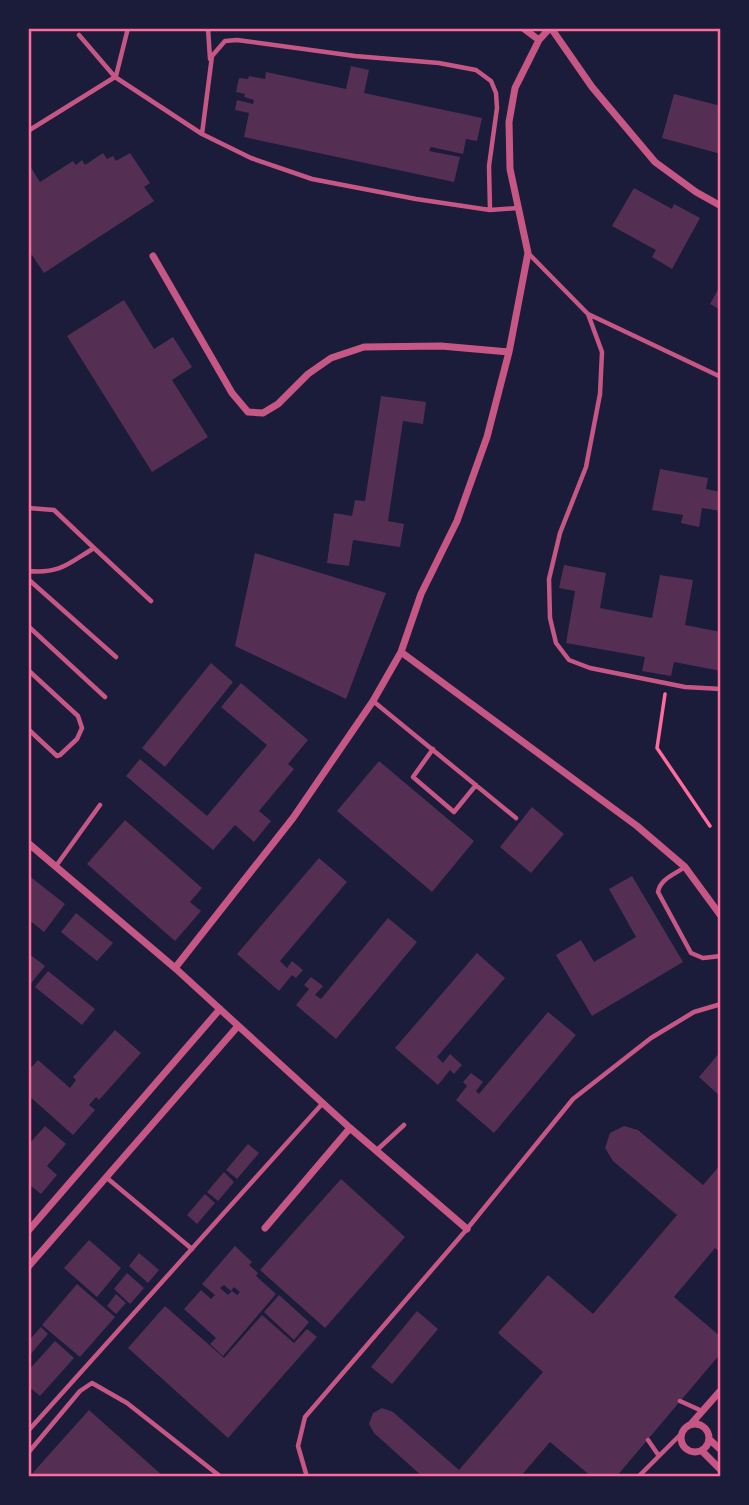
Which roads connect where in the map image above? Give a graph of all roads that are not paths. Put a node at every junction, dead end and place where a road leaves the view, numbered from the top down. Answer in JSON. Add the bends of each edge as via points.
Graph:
{"nodes":[{"id":1,"x":128,"y":28,"type":"edge"},
{"id":2,"x":208,"y":28,"type":"edge"},
{"id":3,"x":523,"y":28,"type":"edge"},
{"id":4,"x":550,"y":28,"type":"edge"},
{"id":5,"x":79,"y":36,"type":"dead end"},
{"id":6,"x":538,"y":40,"type":"junction"},
{"id":7,"x":211,"y":69,"type":"junction"},
{"id":8,"x":115,"y":77,"type":"junction"},
{"id":9,"x":28,"y":131,"type":"edge"},
{"id":10,"x":202,"y":134,"type":"junction"},
{"id":11,"x":721,"y":206,"type":"edge"},
{"id":12,"x":519,"y":208,"type":"junction"},
{"id":13,"x":490,"y":210,"type":"junction"},
{"id":14,"x":528,"y":253,"type":"junction"},
{"id":15,"x":153,"y":256,"type":"dead end"},
{"id":16,"x":587,"y":314,"type":"junction"},
{"id":17,"x":509,"y":352,"type":"junction"},
{"id":18,"x":721,"y":377,"type":"edge"},
{"id":19,"x":28,"y":508,"type":"edge"},
{"id":20,"x":94,"y":548,"type":"junction"},
{"id":21,"x":28,"y":571,"type":"edge"},
{"id":22,"x":28,"y":579,"type":"edge"},
{"id":23,"x":151,"y":601,"type":"dead end"},
{"id":24,"x":28,"y":626,"type":"edge"},
{"id":25,"x":401,"y":652,"type":"junction"},
{"id":26,"x":116,"y":657,"type":"dead end"},
{"id":27,"x":28,"y":670,"type":"edge"},
{"id":28,"x":721,"y":689,"type":"edge"},
{"id":29,"x":105,"y":697,"type":"dead end"},
{"id":30,"x":373,"y":701,"type":"junction"},
{"id":31,"x":28,"y":729,"type":"edge"},
{"id":32,"x":433,"y":750,"type":"junction"},
{"id":33,"x":476,"y":785,"type":"junction"},
{"id":34,"x":100,"y":805,"type":"dead end"},
{"id":35,"x":516,"y":818,"type":"dead end"},
{"id":36,"x":28,"y":844,"type":"edge"},
{"id":37,"x":55,"y":867,"type":"junction"},
{"id":38,"x":685,"y":867,"type":"junction"},
{"id":39,"x":721,"y":916,"type":"edge"},
{"id":40,"x":721,"y":956,"type":"edge"},
{"id":41,"x":175,"y":968,"type":"junction"},
{"id":42,"x":721,"y":1004,"type":"edge"},
{"id":43,"x":220,"y":1009,"type":"junction"},
{"id":44,"x":239,"y":1026,"type":"junction"},
{"id":45,"x":323,"y":1103,"type":"junction"},
{"id":46,"x":404,"y":1125,"type":"dead end"},
{"id":47,"x":350,"y":1128,"type":"junction"},
{"id":48,"x":377,"y":1150,"type":"junction"},
{"id":49,"x":106,"y":1177,"type":"junction"},
{"id":50,"x":265,"y":1228,"type":"dead end"},
{"id":51,"x":467,"y":1229,"type":"junction"},
{"id":52,"x":28,"y":1231,"type":"edge"},
{"id":53,"x":192,"y":1249,"type":"junction"},
{"id":54,"x":28,"y":1267,"type":"edge"},
{"id":55,"x":721,"y":1390,"type":"edge"},
{"id":56,"x":680,"y":1401,"type":"dead end"},
{"id":57,"x":702,"y":1412,"type":"junction"},
{"id":58,"x":691,"y":1424,"type":"junction"},
{"id":59,"x":28,"y":1431,"type":"edge"},
{"id":60,"x":681,"y":1434,"type":"junction"},
{"id":61,"x":709,"y":1439,"type":"junction"},
{"id":62,"x":648,"y":1440,"type":"dead end"},
{"id":63,"x":721,"y":1450,"type":"edge"},
{"id":64,"x":702,"y":1451,"type":"junction"},
{"id":65,"x":28,"y":1453,"type":"edge"},
{"id":66,"x":659,"y":1457,"type":"junction"},
{"id":67,"x":721,"y":1470,"type":"edge"},
{"id":68,"x":221,"y":1477,"type":"edge"},
{"id":69,"x":307,"y":1477,"type":"edge"},
{"id":70,"x":638,"y":1477,"type":"edge"}],
"edges":[{"from":1,"to":8,"type":"lane"},
{"from":2,"to":7,"type":"lane"},
{"from":3,"to":6,"type":"street"},
{"from":4,"to":6,"type":"street"},
{"from":4,"to":11,"type":"street","via":[[654,162]]},
{"from":5,"to":8,"type":"lane"},
{"from":6,"to":12,"type":"street","via":[[515,88],[509,121],[510,169]]},
{"from":7,"to":10,"type":"lane"},
{"from":7,"to":13,"type":"lane","via":[[212,56],[219,47],[237,40],[476,70],[491,81],[496,93]]},
{"from":8,"to":9,"type":"lane"},
{"from":8,"to":10,"type":"lane"},
{"from":10,"to":13,"type":"lane","via":[[251,158],[312,179]]},
{"from":12,"to":13,"type":"lane"},
{"from":12,"to":14,"type":"street"},
{"from":14,"to":16,"type":"lane"},
{"from":14,"to":17,"type":"street"},
{"from":15,"to":17,"type":"street","via":[[232,393],[248,412],[263,412],[278,404],[331,358],[364,347],[441,346]]},
{"from":16,"to":18,"type":"lane"},
{"from":16,"to":28,"type":"lane","via":[[602,352],[600,394],[586,467],[560,533],[549,579],[556,643],[569,660],[590,668],[685,687]]},
{"from":17,"to":25,"type":"street","via":[[487,437]]},
{"from":19,"to":20,"type":"lane","via":[[54,510]]},
{"from":20,"to":21,"type":"lane","via":[[60,569]]},
{"from":20,"to":23,"type":"lane"},
{"from":22,"to":26,"type":"lane"},
{"from":24,"to":29,"type":"lane"},
{"from":25,"to":30,"type":"street"},
{"from":25,"to":38,"type":"street","via":[[637,826]]},
{"from":27,"to":31,"type":"lane","via":[[78,716],[82,728],[77,739],[57,756]]},
{"from":30,"to":32,"type":"lane"},
{"from":30,"to":41,"type":"street","via":[[293,818]]},
{"from":32,"to":33,"type":"lane"},
{"from":32,"to":33,"type":"lane","via":[[413,777],[454,812]]},
{"from":33,"to":35,"type":"lane"},
{"from":34,"to":37,"type":"lane"},
{"from":36,"to":37,"type":"street"},
{"from":37,"to":41,"type":"street"},
{"from":38,"to":39,"type":"street"},
{"from":38,"to":40,"type":"lane","via":[[662,882],[658,892],[691,953],[703,958]]},
{"from":41,"to":43,"type":"street"},
{"from":42,"to":51,"type":"lane","via":[[694,1012],[651,1038],[573,1099]]},
{"from":43,"to":44,"type":"street"},
{"from":43,"to":52,"type":"street"},
{"from":44,"to":45,"type":"street"},
{"from":44,"to":49,"type":"street"},
{"from":45,"to":47,"type":"street"},
{"from":45,"to":53,"type":"lane"},
{"from":46,"to":48,"type":"lane"},
{"from":47,"to":48,"type":"street"},
{"from":47,"to":50,"type":"street"},
{"from":48,"to":51,"type":"street"},
{"from":49,"to":53,"type":"lane"},
{"from":49,"to":54,"type":"street"},
{"from":51,"to":69,"type":"lane","via":[[305,1417],[298,1446]]},
{"from":53,"to":59,"type":"lane"},
{"from":55,"to":57,"type":"street"},
{"from":56,"to":57,"type":"lane"},
{"from":57,"to":58,"type":"street"},
{"from":58,"to":60,"type":"street"},
{"from":58,"to":61,"type":"street","via":[[704,1427]]},
{"from":60,"to":64,"type":"street","via":[[687,1451]]},
{"from":60,"to":66,"type":"lane"},
{"from":61,"to":63,"type":"street"},
{"from":61,"to":64,"type":"street"},
{"from":62,"to":66,"type":"lane"},
{"from":64,"to":67,"type":"street"},
{"from":65,"to":68,"type":"lane","via":[[92,1383],[127,1403]]},
{"from":66,"to":70,"type":"lane"}]}
